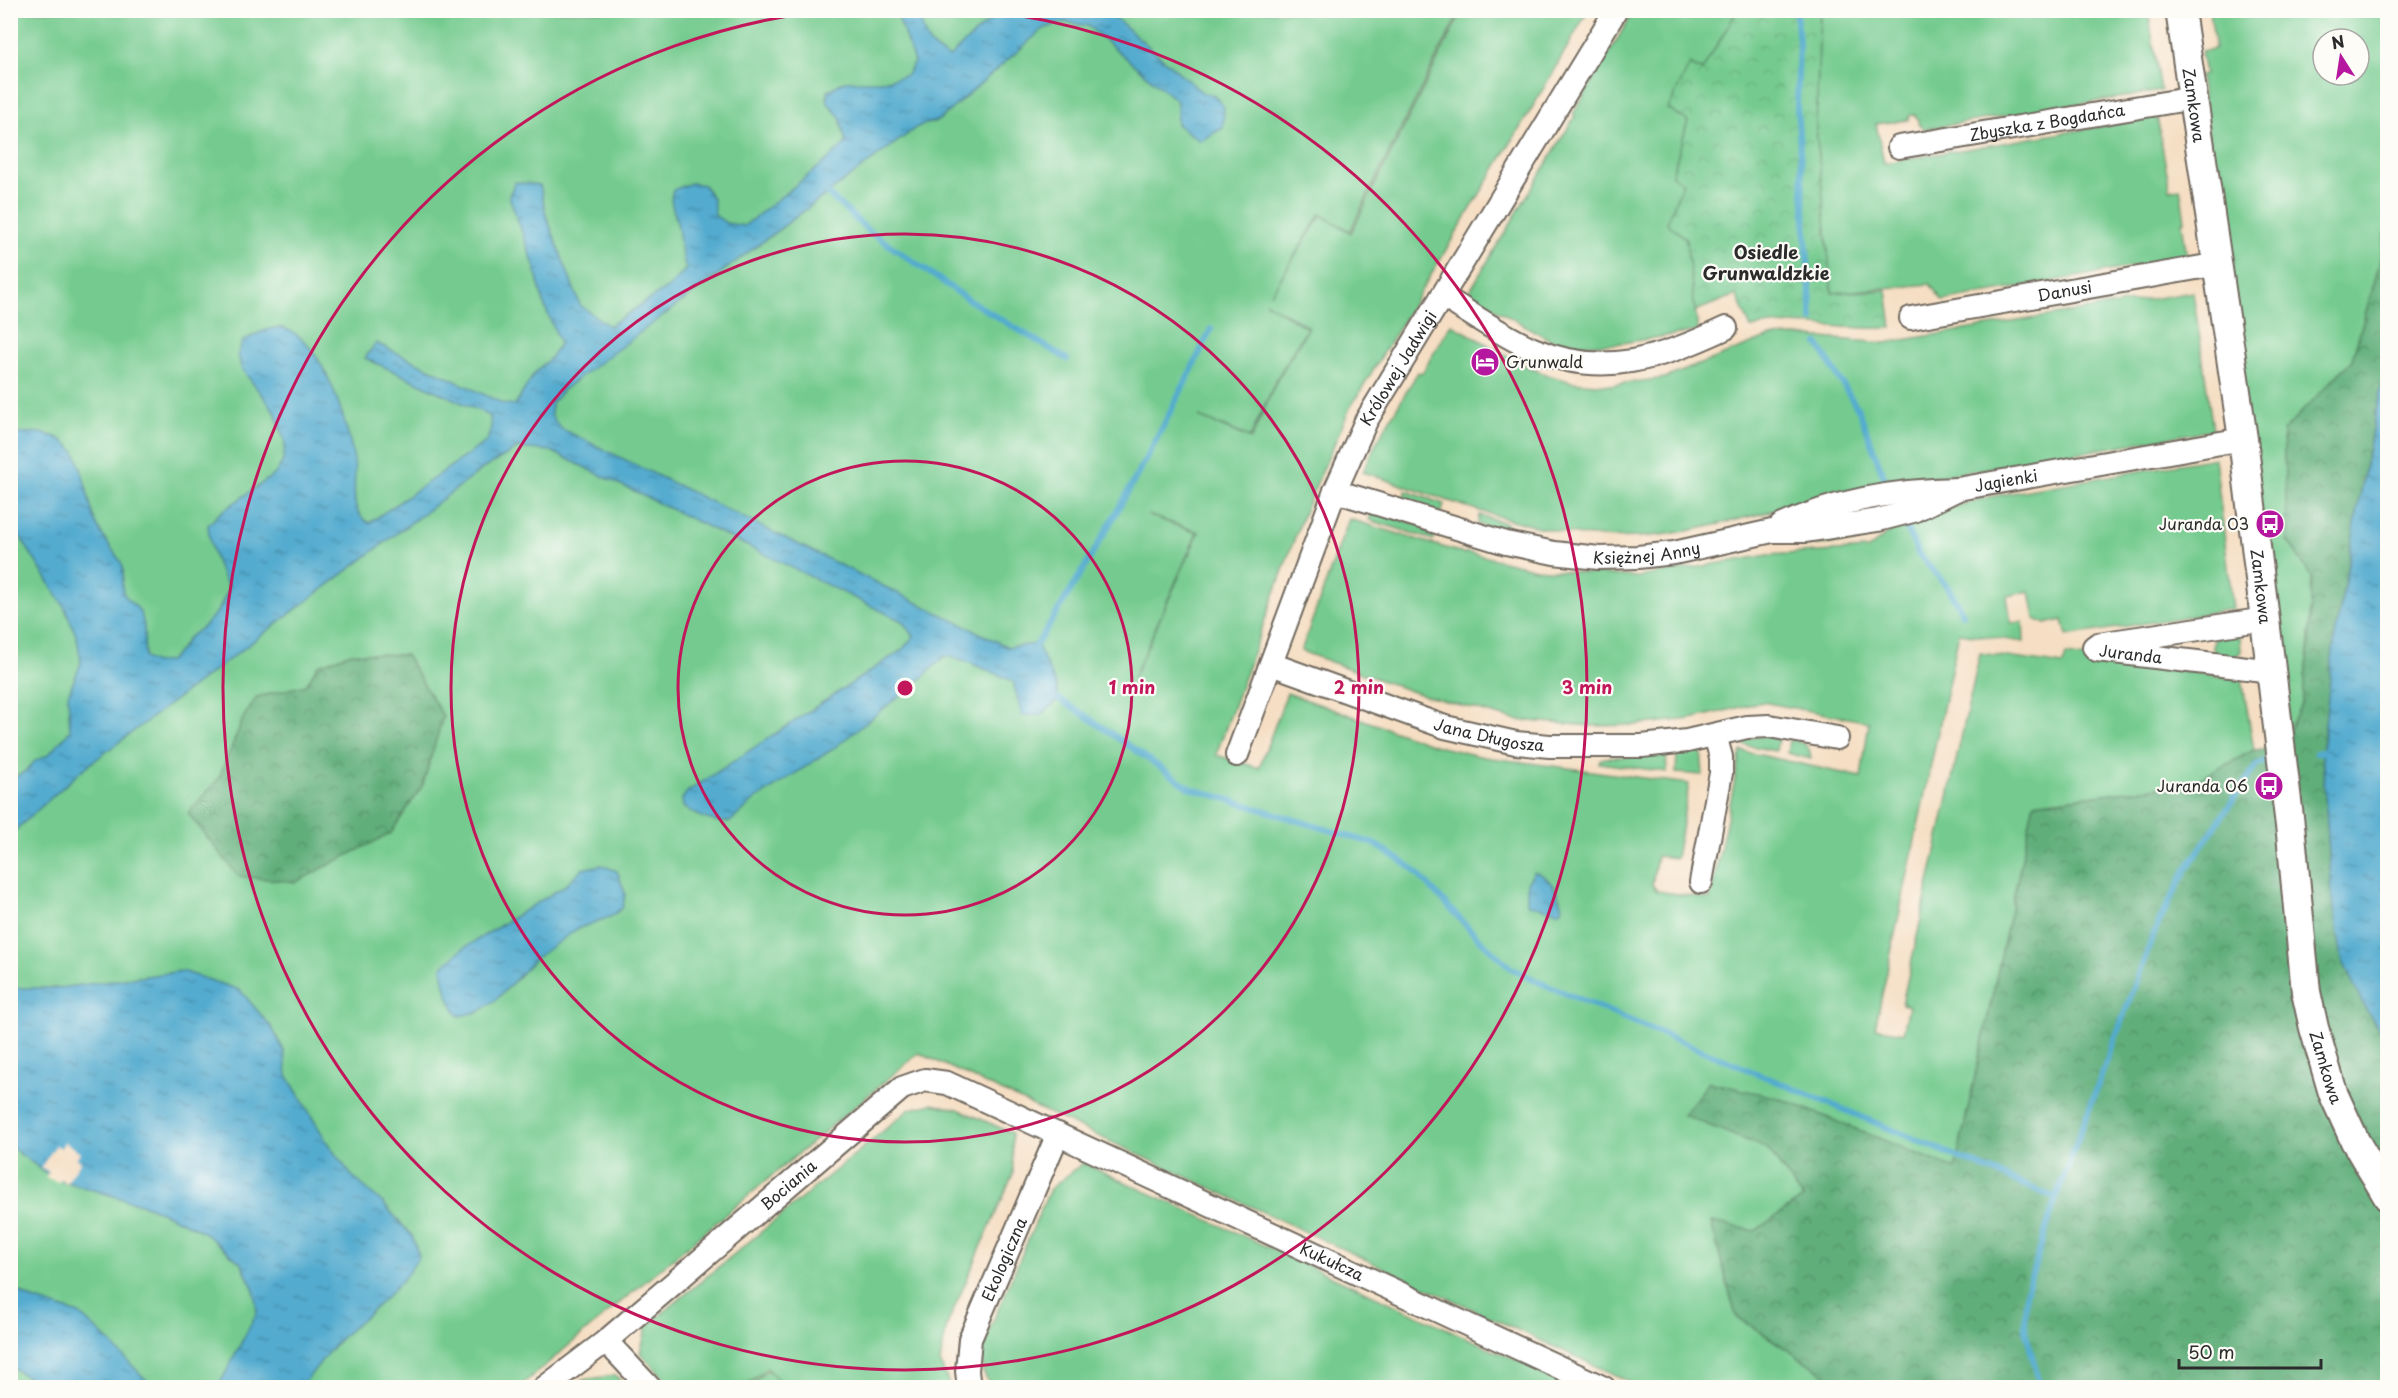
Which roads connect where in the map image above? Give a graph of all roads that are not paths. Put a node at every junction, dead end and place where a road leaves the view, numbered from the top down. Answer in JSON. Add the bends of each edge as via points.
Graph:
{"nodes":[{"id":1,"x":1616,"y":10,"type":"edge"},
{"id":2,"x":2180,"y":10,"type":"edge"},
{"id":3,"x":2194,"y":98,"type":"junction"},
{"id":4,"x":1899,"y":147,"type":"dead end"},
{"id":5,"x":2219,"y":264,"type":"junction"},
{"id":6,"x":1442,"y":296,"type":"junction"},
{"id":7,"x":1911,"y":318,"type":"dead end"},
{"id":8,"x":1726,"y":328,"type":"dead end"},
{"id":9,"x":2243,"y":439,"type":"junction"},
{"id":10,"x":1335,"y":491,"type":"junction"},
{"id":11,"x":1772,"y":531,"type":"joint"},
{"id":12,"x":2266,"y":619,"type":"junction"},
{"id":13,"x":1271,"y":664,"type":"junction"},
{"id":14,"x":2272,"y":671,"type":"junction"},
{"id":15,"x":1715,"y":735,"type":"junction"},
{"id":16,"x":1837,"y":738,"type":"dead end"},
{"id":17,"x":1237,"y":754,"type":"dead end"},
{"id":18,"x":1701,"y":882,"type":"dead end"},
{"id":19,"x":1058,"y":1134,"type":"junction"},
{"id":20,"x":2388,"y":1197,"type":"edge"},
{"id":21,"x":606,"y":1341,"type":"junction"},
{"id":22,"x":544,"y":1388,"type":"edge"},
{"id":23,"x":650,"y":1388,"type":"edge"},
{"id":24,"x":969,"y":1388,"type":"edge"},
{"id":25,"x":1604,"y":1388,"type":"edge"}],
"edges":[{"from":1,"to":6,"type":"street","name":"Królowej Jadwigi"},
{"from":2,"to":3,"type":"street","name":"Zamkowa"},
{"from":3,"to":4,"type":"street","name":"Zbyszka z Bogdańca"},
{"from":3,"to":5,"type":"street","name":"Zamkowa"},
{"from":5,"to":7,"type":"street","name":"Danusi"},
{"from":5,"to":9,"type":"street","name":"Zamkowa"},
{"from":6,"to":8,"type":"street","via":[[1532,348],[1590,363],[1653,357]]},
{"from":6,"to":10,"type":"street","name":"Królowej Jadwigi","via":[[1366,422]]},
{"from":9,"to":11,"type":"street","name":"Jagienki","via":[[1958,489],[1872,497],[1835,505]]},
{"from":9,"to":12,"type":"street","name":"Zamkowa"},
{"from":10,"to":11,"type":"street","name":"Księżnej Anny","via":[[1506,543],[1599,558],[1674,553]]},
{"from":10,"to":13,"type":"street","name":"Królowej Jadwigi"},
{"from":12,"to":14,"type":"street","name":"Zamkowa"},
{"from":12,"to":14,"type":"street","name":"Juranda","via":[[2094,647]]},
{"from":13,"to":15,"type":"street","name":"Jana Długosza","via":[[1445,727],[1516,743],[1612,748]]},
{"from":13,"to":17,"type":"street","name":"Królowej Jadwigi"},
{"from":14,"to":20,"type":"street","name":"Zamkowa","via":[[2306,992],[2323,1064],[2346,1122]]},
{"from":15,"to":16,"type":"street","name":"Jana Długosza","via":[[1769,726]]},
{"from":15,"to":18,"type":"street","via":[[1721,773]]},
{"from":19,"to":21,"type":"street","name":"Bociania","via":[[947,1083],[925,1080],[902,1088]]},
{"from":19,"to":24,"type":"street","name":"Ekologiczna","via":[[970,1339]]},
{"from":19,"to":25,"type":"street","name":"Kukułcza"},
{"from":21,"to":22,"type":"street","name":"Bociania"},
{"from":21,"to":23,"type":"street"}]}
